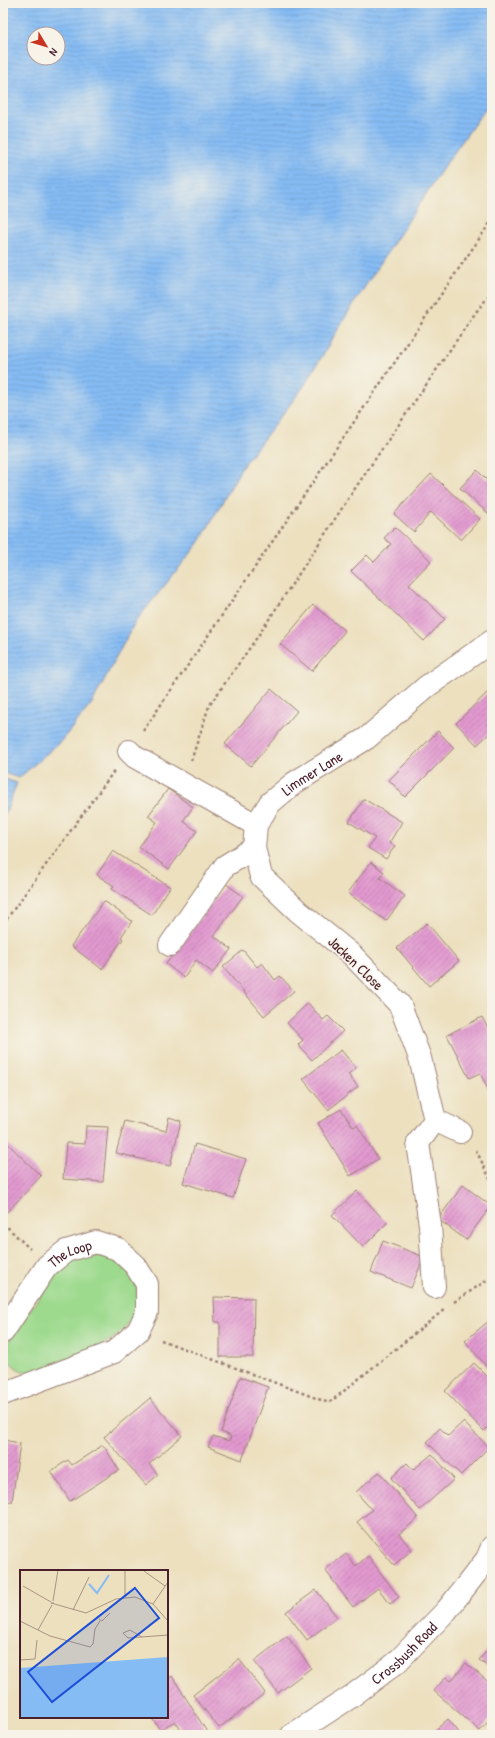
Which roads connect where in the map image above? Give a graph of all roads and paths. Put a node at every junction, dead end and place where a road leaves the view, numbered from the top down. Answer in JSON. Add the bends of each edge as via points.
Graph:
{"nodes":[{"id":1,"x":492,"y":220,"type":"edge"},
{"id":2,"x":492,"y":292,"type":"edge"},
{"id":3,"x":492,"y":640,"type":"edge"},
{"id":4,"x":129,"y":751,"type":"junction"},
{"id":5,"x":186,"y":786,"type":"junction"},
{"id":6,"x":256,"y":825,"type":"junction"},
{"id":7,"x":254,"y":848,"type":"junction"},
{"id":8,"x":3,"y":924,"type":"edge"},
{"id":9,"x":170,"y":945,"type":"dead end"},
{"id":10,"x":435,"y":1120,"type":"junction"},
{"id":11,"x":460,"y":1132,"type":"joint"},
{"id":12,"x":492,"y":1184,"type":"edge"},
{"id":13,"x":3,"y":1223,"type":"edge"},
{"id":14,"x":47,"y":1266,"type":"junction"},
{"id":15,"x":492,"y":1277,"type":"edge"},
{"id":16,"x":434,"y":1287,"type":"dead end"},
{"id":17,"x":138,"y":1331,"type":"junction"},
{"id":18,"x":3,"y":1332,"type":"edge"},
{"id":19,"x":3,"y":1394,"type":"edge"},
{"id":20,"x":490,"y":1557,"type":"edge"},
{"id":21,"x":292,"y":1735,"type":"edge"}],
"edges":[{"from":1,"to":4,"type":"path"},
{"from":2,"to":5,"type":"path","via":[[356,487],[209,706],[191,760]]},
{"from":3,"to":6,"type":"street","name":"Limmer Lane","via":[[426,687],[367,738],[294,783],[270,803]]},
{"from":4,"to":5,"type":"street"},
{"from":4,"to":8,"type":"path"},
{"from":5,"to":6,"type":"street"},
{"from":6,"to":7,"type":"street","name":"Jacken Close"},
{"from":7,"to":9,"type":"street","via":[[225,866]]},
{"from":7,"to":10,"type":"street","name":"Jacken Close","via":[[261,876],[299,912],[352,955],[400,1005],[420,1058]]},
{"from":10,"to":11,"type":"street"},
{"from":10,"to":16,"type":"street","via":[[418,1143],[430,1225]]},
{"from":11,"to":12,"type":"path","via":[[479,1153]]},
{"from":13,"to":14,"type":"path"},
{"from":14,"to":17,"type":"street","name":"The Loop","via":[[66,1251],[96,1242],[118,1249],[135,1264],[147,1284],[147,1312]]},
{"from":14,"to":18,"type":"street","name":"The Loop"},
{"from":15,"to":17,"type":"path","via":[[463,1295],[329,1403]]},
{"from":17,"to":19,"type":"street","name":"The Loop","via":[[114,1352]]},
{"from":20,"to":21,"type":"street","name":"Crossbush Road","via":[[447,1610],[396,1663],[352,1696]]}]}
